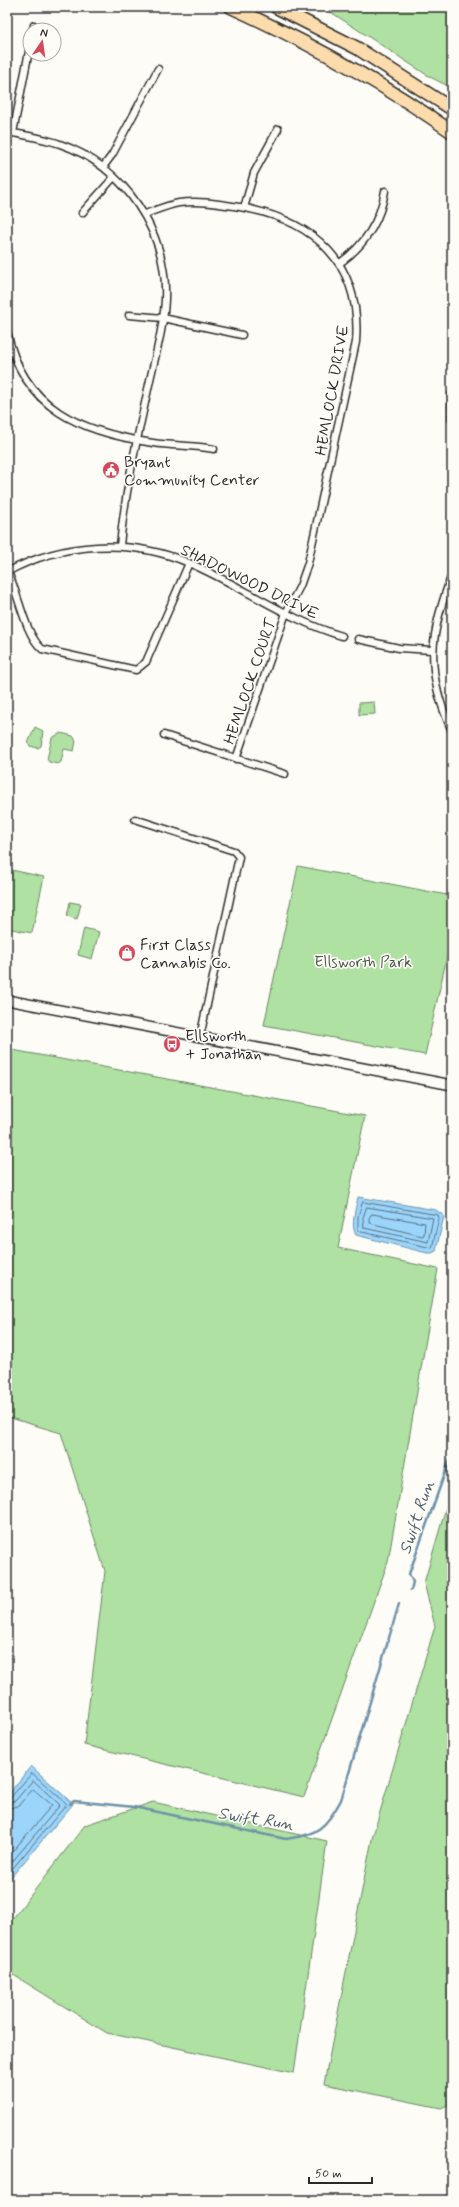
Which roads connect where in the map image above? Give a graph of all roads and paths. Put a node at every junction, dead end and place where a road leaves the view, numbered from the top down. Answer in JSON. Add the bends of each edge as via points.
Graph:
{"nodes":[{"id":1,"x":231,"y":7,"type":"edge"},
{"id":2,"x":276,"y":7,"type":"edge"},
{"id":3,"x":26,"y":62,"type":"edge"},
{"id":4,"x":158,"y":69,"type":"dead end"},
{"id":5,"x":452,"y":109,"type":"edge"},
{"id":6,"x":278,"y":128,"type":"dead end"},
{"id":7,"x":452,"y":132,"type":"edge"},
{"id":8,"x":10,"y":133,"type":"edge"},
{"id":9,"x":103,"y":167,"type":"junction"},
{"id":10,"x":114,"y":177,"type":"junction"},
{"id":11,"x":385,"y":191,"type":"dead end"},
{"id":12,"x":244,"y":208,"type":"junction"},
{"id":13,"x":82,"y":214,"type":"dead end"},
{"id":14,"x":145,"y":214,"type":"junction"},
{"id":15,"x":340,"y":263,"type":"junction"},
{"id":16,"x":129,"y":315,"type":"dead end"},
{"id":17,"x":163,"y":318,"type":"junction"},
{"id":18,"x":7,"y":331,"type":"edge"},
{"id":19,"x":242,"y":336,"type":"dead end"},
{"id":20,"x":452,"y":394,"type":"edge"},
{"id":21,"x":452,"y":419,"type":"edge"},
{"id":22,"x":137,"y":440,"type":"junction"},
{"id":23,"x":214,"y":449,"type":"dead end"},
{"id":24,"x":120,"y":546,"type":"junction"},
{"id":25,"x":189,"y":563,"type":"junction"},
{"id":26,"x":7,"y":571,"type":"edge"},
{"id":27,"x":452,"y":574,"type":"edge"},
{"id":28,"x":286,"y":613,"type":"junction"},
{"id":29,"x":342,"y":636,"type":"dead end"},
{"id":30,"x":358,"y":639,"type":"dead end"},
{"id":31,"x":432,"y":650,"type":"junction"},
{"id":32,"x":452,"y":731,"type":"edge"},
{"id":33,"x":164,"y":735,"type":"dead end"},
{"id":34,"x":236,"y":759,"type":"junction"},
{"id":35,"x":285,"y":774,"type":"dead end"},
{"id":36,"x":135,"y":820,"type":"dead end"},
{"id":37,"x":7,"y":1000,"type":"edge"},
{"id":38,"x":200,"y":1036,"type":"junction"},
{"id":39,"x":452,"y":1085,"type":"edge"}],
"edges":[{"from":1,"to":7,"type":"highway","via":[[313,46],[408,102]]},
{"from":2,"to":5,"type":"highway","via":[[357,48]]},
{"from":3,"to":8,"type":"street"},
{"from":4,"to":9,"type":"street"},
{"from":6,"to":12,"type":"street","via":[[254,173]]},
{"from":8,"to":9,"type":"street","via":[[61,145]]},
{"from":9,"to":10,"type":"street"},
{"from":10,"to":13,"type":"street"},
{"from":10,"to":14,"type":"street"},
{"from":11,"to":15,"type":"street","via":[[382,208],[374,226],[352,254]]},
{"from":12,"to":14,"type":"street","name":"HEMLOCK DRIVE","via":[[200,202],[186,203]]},
{"from":12,"to":15,"type":"street","name":"HEMLOCK DRIVE","via":[[282,218],[297,225],[331,251]]},
{"from":14,"to":17,"type":"street","via":[[162,265],[165,287]]},
{"from":15,"to":28,"type":"street","name":"HEMLOCK DRIVE","via":[[354,294],[358,324],[356,342],[312,546],[300,586]]},
{"from":16,"to":17,"type":"street"},
{"from":17,"to":19,"type":"street"},
{"from":17,"to":22,"type":"street"},
{"from":18,"to":22,"type":"street","via":[[15,360],[46,404],[82,426]]},
{"from":20,"to":21,"type":"street"},
{"from":22,"to":23,"type":"street"},
{"from":22,"to":24,"type":"street","via":[[125,498]]},
{"from":24,"to":25,"type":"street","name":"SHADOWOOD DRIVE","via":[[163,554]]},
{"from":24,"to":26,"type":"street","name":"SHADOWOOD DRIVE","via":[[64,551]]},
{"from":25,"to":26,"type":"street","via":[[146,662],[136,670],[42,649],[36,642],[16,599]]},
{"from":25,"to":28,"type":"street","name":"SHADOWOOD DRIVE"},
{"from":27,"to":31,"type":"street","via":[[439,612]]},
{"from":28,"to":29,"type":"street","name":"SHADOWOOD DRIVE","via":[[309,625]]},
{"from":28,"to":34,"type":"street","name":"HEMLOCK COURT"},
{"from":30,"to":31,"type":"street","via":[[399,648]]},
{"from":31,"to":32,"type":"street","via":[[435,688]]},
{"from":33,"to":34,"type":"street","name":"HEMLOCK COURT"},
{"from":34,"to":35,"type":"street","name":"HEMLOCK COURT"},
{"from":36,"to":38,"type":"street","via":[[234,852],[239,857]]},
{"from":37,"to":38,"type":"main road"},
{"from":38,"to":39,"type":"main road"}]}
